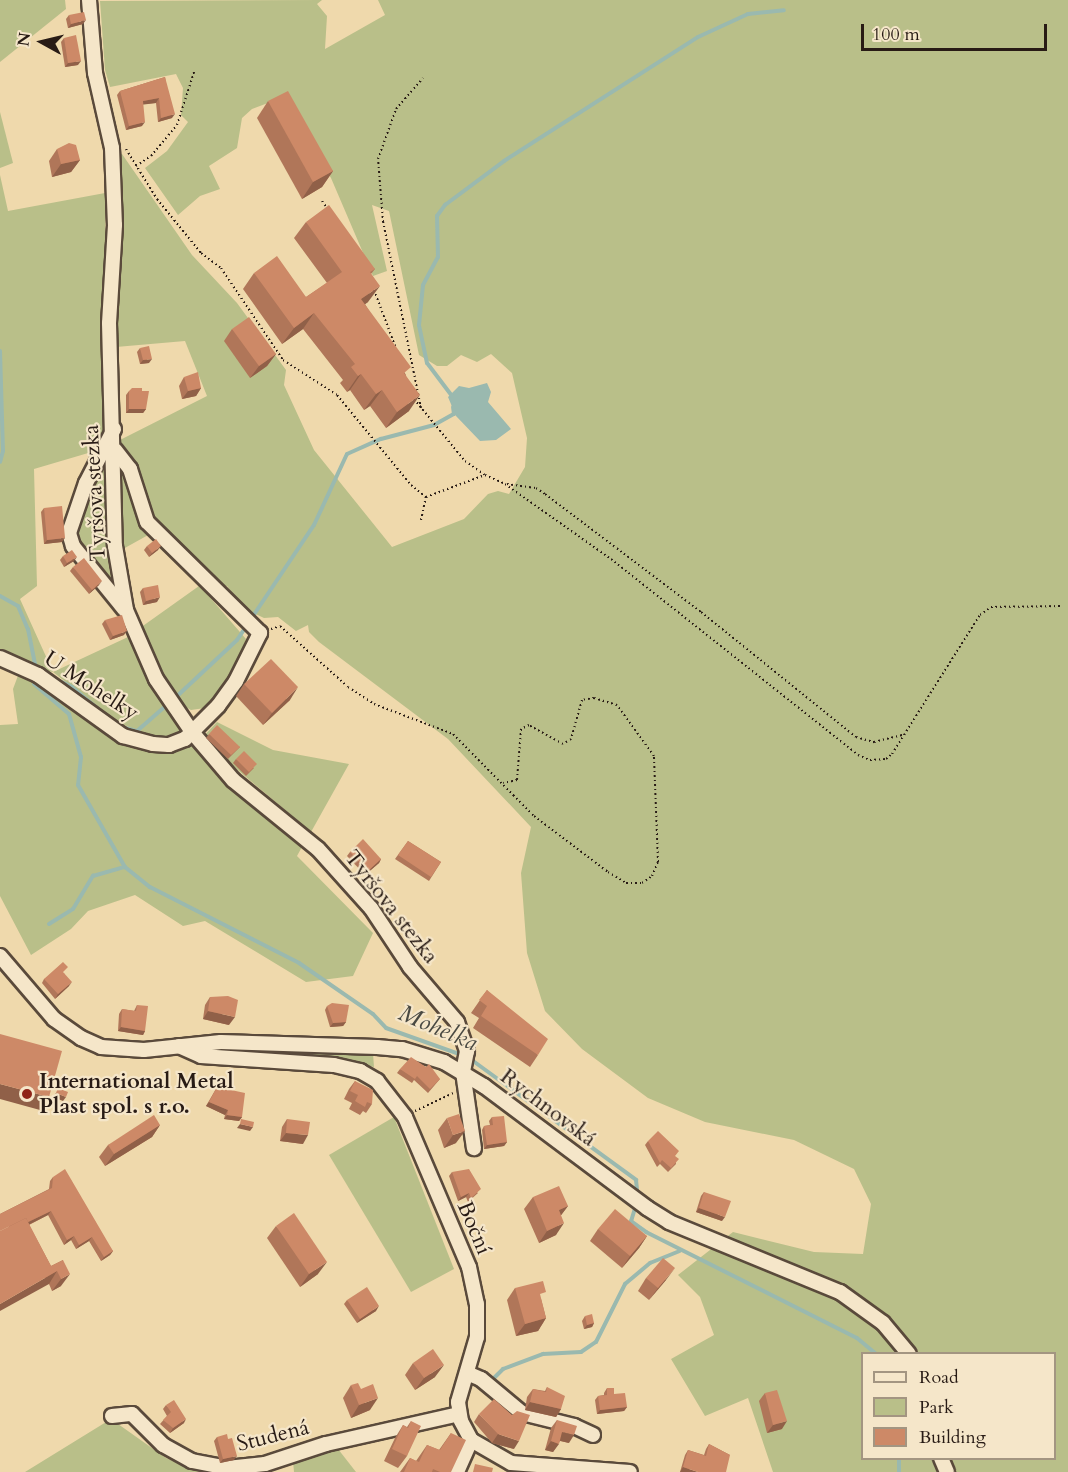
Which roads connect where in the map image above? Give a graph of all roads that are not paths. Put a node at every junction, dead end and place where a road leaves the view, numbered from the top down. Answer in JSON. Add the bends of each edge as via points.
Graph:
{"nodes":[{"id":1,"x":89,"y":0,"type":"edge"},
{"id":2,"x":114,"y":429,"type":"junction"},
{"id":3,"x":115,"y":450,"type":"junction"},
{"id":4,"x":126,"y":610,"type":"junction"},
{"id":5,"x":0,"y":658,"type":"edge"},
{"id":6,"x":192,"y":732,"type":"junction"},
{"id":7,"x":0,"y":957,"type":"edge"},
{"id":8,"x":178,"y":1046,"type":"junction"},
{"id":9,"x":465,"y":1062,"type":"junction"},
{"id":10,"x":474,"y":1148,"type":"dead end"},
{"id":11,"x":908,"y":1352,"type":"edge"},
{"id":12,"x":467,"y":1373,"type":"junction"},
{"id":13,"x":459,"y":1414,"type":"junction"},
{"id":14,"x":112,"y":1416,"type":"dead end"},
{"id":15,"x":592,"y":1435,"type":"dead end"},
{"id":16,"x":471,"y":1440,"type":"junction"},
{"id":17,"x":457,"y":1472,"type":"edge"},
{"id":18,"x":630,"y":1472,"type":"edge"}],
"edges":[{"from":1,"to":2,"type":"street","name":"Tyršova stezka","via":[[95,73],[109,134],[115,225],[109,323]]},
{"from":2,"to":3,"type":"street","name":"Tyršova stezka"},
{"from":2,"to":4,"type":"street","via":[[86,483],[69,533],[73,546]]},
{"from":3,"to":4,"type":"street","name":"Tyršova stezka","via":[[115,546]]},
{"from":3,"to":6,"type":"street","via":[[130,469],[147,522],[260,633],[236,681]]},
{"from":4,"to":6,"type":"street","name":"Tyršova stezka","via":[[156,679]]},
{"from":5,"to":6,"type":"street","name":"U Mohelky","via":[[38,675],[123,736],[169,745]]},
{"from":6,"to":9,"type":"street","name":"Tyršova stezka","via":[[233,780],[318,849],[371,908],[410,967],[457,1022]]},
{"from":7,"to":8,"type":"street","name":"Rychnovská","via":[[54,1018],[90,1043],[124,1050]]},
{"from":8,"to":9,"type":"street","name":"Rychnovská","via":[[221,1042],[402,1049]]},
{"from":8,"to":12,"type":"street","name":"Boční","via":[[201,1056],[334,1065],[360,1071],[391,1094],[405,1117],[469,1268],[477,1304],[477,1337]]},
{"from":9,"to":10,"type":"street","name":"Tyršova stezka"},
{"from":9,"to":11,"type":"street","name":"Rychnovská","via":[[647,1208],[679,1226],[816,1279],[864,1308]]},
{"from":12,"to":13,"type":"street","name":"Boční"},
{"from":12,"to":15,"type":"street","via":[[481,1379],[522,1413],[574,1426]]},
{"from":13,"to":14,"type":"street","name":"Studená","via":[[326,1444],[265,1464],[227,1468],[192,1461],[163,1445],[132,1414]]},
{"from":13,"to":16,"type":"street"},
{"from":16,"to":17,"type":"street"},
{"from":16,"to":18,"type":"street","via":[[511,1463]]}]}
